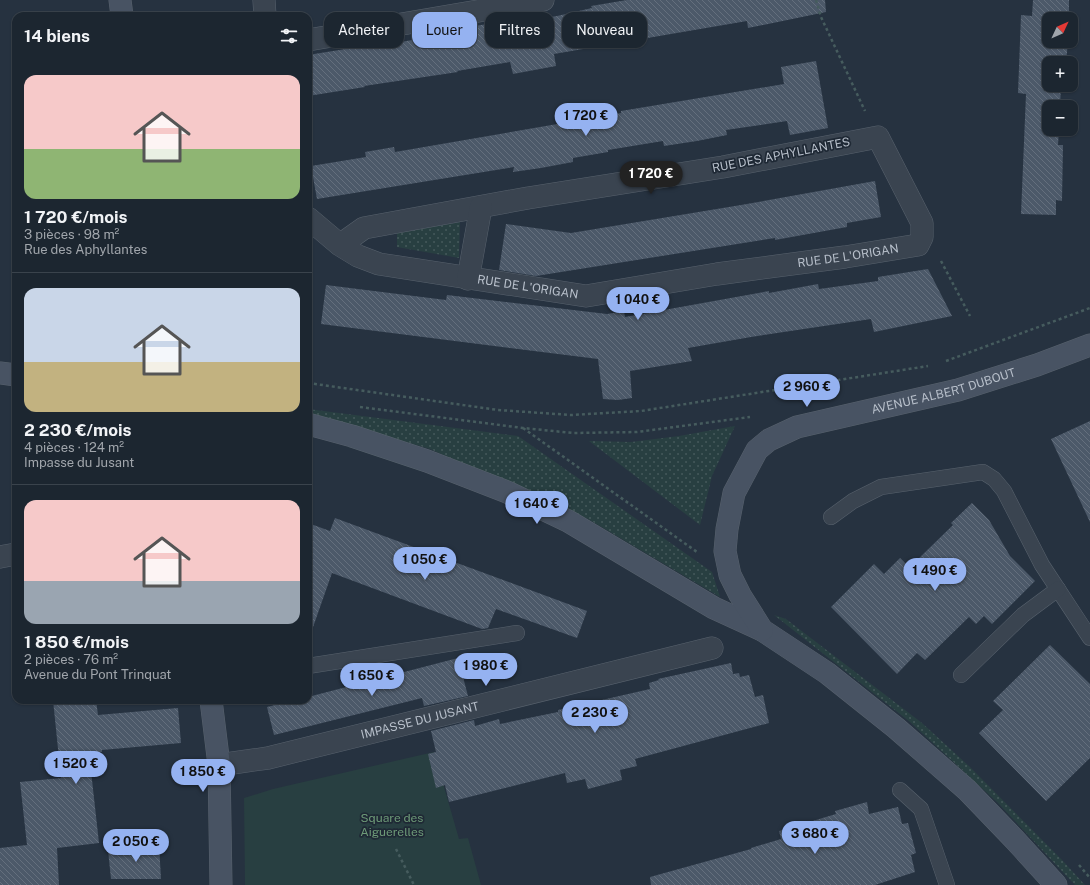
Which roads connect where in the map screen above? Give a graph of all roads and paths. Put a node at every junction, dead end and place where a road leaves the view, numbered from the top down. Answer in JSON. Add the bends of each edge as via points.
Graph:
{"nodes":[{"id":1,"x":120,"y":0,"type":"edge"},
{"id":2,"x":264,"y":0,"type":"edge"},
{"id":3,"x":543,"y":0,"type":"edge"},
{"id":4,"x":816,"y":0,"type":"edge"},
{"id":5,"x":122,"y":12,"type":"edge"},
{"id":6,"x":265,"y":12,"type":"edge"},
{"id":7,"x":312,"y":39,"type":"edge"},
{"id":8,"x":878,"y":137,"type":"junction"},
{"id":9,"x":481,"y":207,"type":"junction"},
{"id":10,"x":312,"y":221,"type":"edge"},
{"id":11,"x":922,"y":230,"type":"junction"},
{"id":12,"x":340,"y":245,"type":"junction"},
{"id":13,"x":468,"y":279,"type":"junction"},
{"id":14,"x":1090,"y":308,"type":"edge"},
{"id":15,"x":970,"y":316,"type":"dead end"},
{"id":16,"x":1090,"y":345,"type":"edge"},
{"id":17,"x":940,"y":364,"type":"dead end"},
{"id":18,"x":932,"y":365,"type":"dead end"},
{"id":19,"x":0,"y":373,"type":"edge"},
{"id":20,"x":12,"y":375,"type":"edge"},
{"id":21,"x":312,"y":384,"type":"edge"},
{"id":22,"x":354,"y":406,"type":"dead end"},
{"id":23,"x":755,"y":416,"type":"dead end"},
{"id":24,"x":312,"y":425,"type":"edge"},
{"id":25,"x":831,"y":517,"type":"dead end"},
{"id":26,"x":12,"y":555,"type":"edge"},
{"id":27,"x":0,"y":557,"type":"edge"},
{"id":28,"x":1058,"y":589,"type":"junction"},
{"id":29,"x":762,"y":630,"type":"junction"},
{"id":30,"x":517,"y":633,"type":"dead end"},
{"id":31,"x":1090,"y":638,"type":"edge"},
{"id":32,"x":712,"y":648,"type":"dead end"},
{"id":33,"x":312,"y":665,"type":"edge"},
{"id":34,"x":961,"y":675,"type":"dead end"},
{"id":35,"x":211,"y":704,"type":"edge"},
{"id":36,"x":219,"y":765,"type":"junction"},
{"id":37,"x":900,"y":790,"type":"dead end"},
{"id":38,"x":396,"y":849,"type":"dead end"},
{"id":39,"x":221,"y":885,"type":"edge"},
{"id":40,"x":414,"y":885,"type":"edge"},
{"id":41,"x":947,"y":885,"type":"edge"},
{"id":42,"x":1056,"y":885,"type":"edge"}],
"edges":[{"from":1,"to":5,"type":"main road"},
{"from":2,"to":6,"type":"street"},
{"from":3,"to":7,"type":"street"},
{"from":4,"to":8,"type":"path","via":[[821,17]]},
{"from":8,"to":9,"type":"street","name":"RUE DES APHYLLANTES","via":[[723,167]]},
{"from":8,"to":11,"type":"street"},
{"from":9,"to":12,"type":"street","name":"RUE DES APHYLLANTES","via":[[364,228]]},
{"from":9,"to":13,"type":"street"},
{"from":10,"to":12,"type":"street","name":"RUE DE L'ORIGAN"},
{"from":11,"to":13,"type":"street","name":"RUE DE L'ORIGAN","via":[[918,245],[586,296]]},
{"from":11,"to":15,"type":"path"},
{"from":12,"to":13,"type":"street","name":"RUE DE L'ORIGAN","via":[[358,256],[379,264]]},
{"from":14,"to":17,"type":"path"},
{"from":16,"to":29,"type":"main road","name":"AVENUE ALBERT DUBOUT","via":[[958,390],[797,428],[769,440],[757,450],[734,493],[725,551],[730,575]]},
{"from":18,"to":21,"type":"path","via":[[642,411],[571,415],[498,410]]},
{"from":19,"to":20,"type":"main road"},
{"from":22,"to":23,"type":"path","via":[[573,433],[637,432]]},
{"from":24,"to":29,"type":"main road","via":[[412,456],[507,492],[568,521],[714,608]]},
{"from":25,"to":28,"type":"lane","via":[[852,501],[882,487],[983,472],[994,479],[1004,491],[1042,565]]},
{"from":26,"to":27,"type":"street"},
{"from":28,"to":31,"type":"lane"},
{"from":28,"to":34,"type":"lane","via":[[1023,615]]},
{"from":29,"to":42,"type":"main road","via":[[826,673],[896,728],[967,790]]},
{"from":30,"to":33,"type":"lane"},
{"from":32,"to":36,"type":"street","name":"IMPASSE DU JUSANT","via":[[268,758]]},
{"from":35,"to":36,"type":"main road"},
{"from":36,"to":39,"type":"main road"},
{"from":37,"to":41,"type":"lane","via":[[921,809]]},
{"from":38,"to":40,"type":"path"}]}
